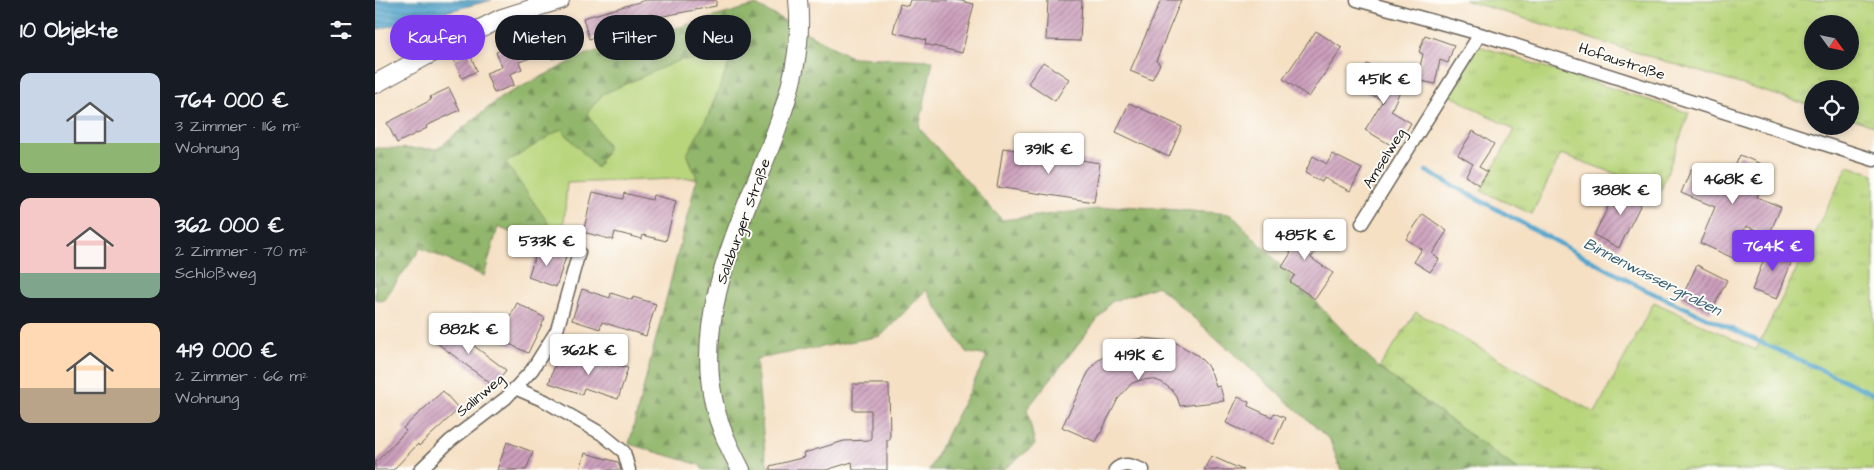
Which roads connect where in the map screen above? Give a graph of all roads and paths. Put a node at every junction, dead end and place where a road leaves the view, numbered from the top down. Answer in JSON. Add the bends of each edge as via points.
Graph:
{"nodes":[{"id":1,"x":561,"y":0,"type":"edge"},
{"id":2,"x":799,"y":0,"type":"edge"},
{"id":3,"x":1357,"y":0,"type":"edge"},
{"id":4,"x":1480,"y":34,"type":"junction"},
{"id":5,"x":375,"y":84,"type":"edge"},
{"id":6,"x":1874,"y":160,"type":"edge"},
{"id":7,"x":1362,"y":223,"type":"dead end"},
{"id":8,"x":579,"y":252,"type":"dead end"},
{"id":9,"x":515,"y":388,"type":"junction"},
{"id":10,"x":420,"y":470,"type":"edge"},
{"id":11,"x":629,"y":470,"type":"edge"},
{"id":12,"x":741,"y":470,"type":"edge"},
{"id":13,"x":1115,"y":470,"type":"edge"},
{"id":14,"x":1143,"y":470,"type":"edge"}],
"edges":[{"from":1,"to":5,"type":"main road","via":[[502,18]]},
{"from":2,"to":12,"type":"main road","name":"Salzburger Straße","via":[[800,34],[790,89],[730,249],[719,283],[709,336],[708,361],[714,404]]},
{"from":3,"to":4,"type":"street","name":"Hofaustraße"},
{"from":4,"to":6,"type":"street","name":"Hofaustraße"},
{"from":4,"to":7,"type":"street","name":"Amselweg"},
{"from":8,"to":9,"type":"street","name":"Salinweg","via":[[557,330],[532,370]]},
{"from":9,"to":10,"type":"street","name":"Salinweg"},
{"from":9,"to":11,"type":"street","via":[[545,401],[602,434],[624,452]]},
{"from":13,"to":14,"type":"street","via":[[1127,464]]}]}
